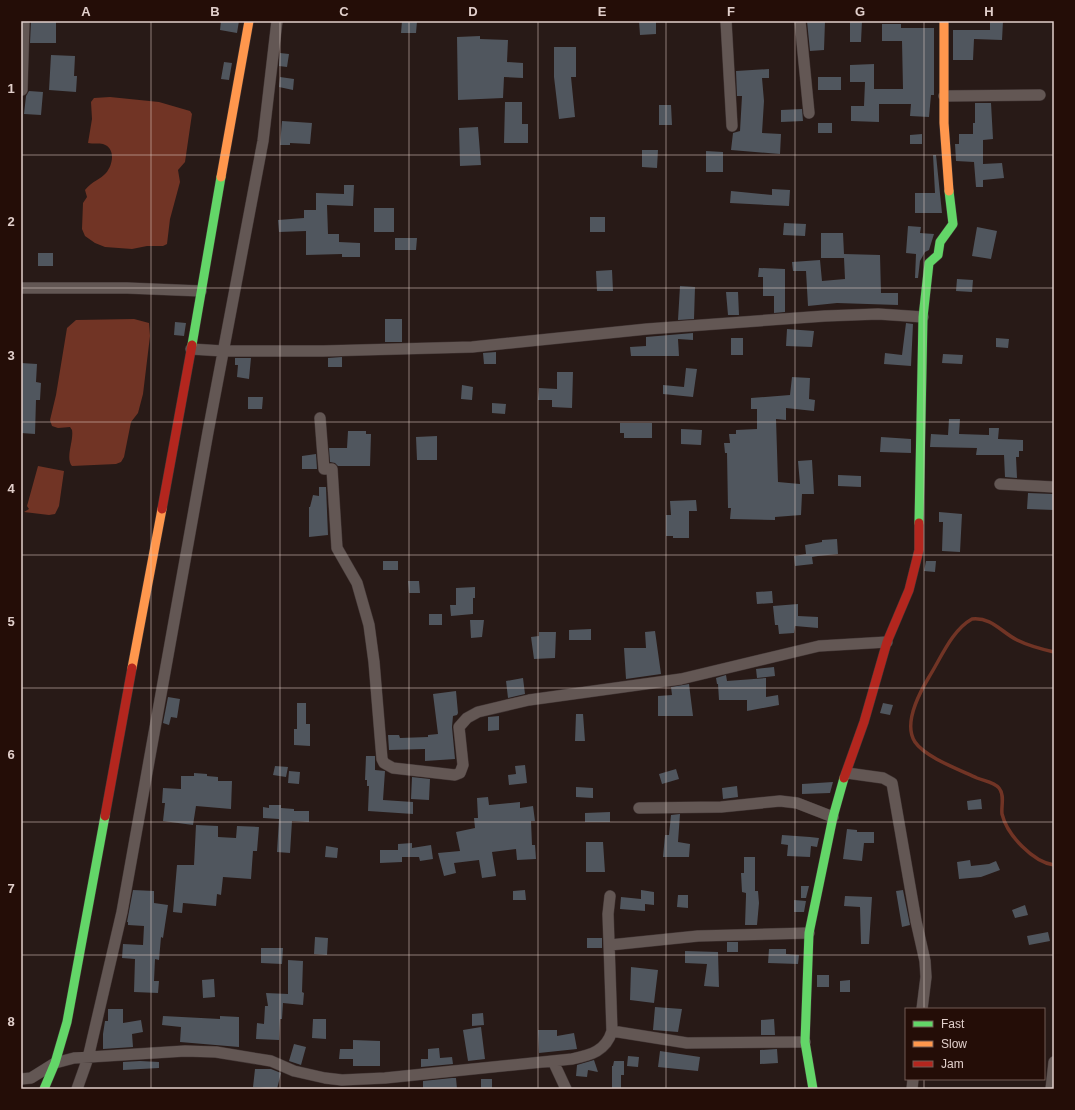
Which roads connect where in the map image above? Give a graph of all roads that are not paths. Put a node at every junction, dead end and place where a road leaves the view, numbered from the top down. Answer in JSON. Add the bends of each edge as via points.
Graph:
{"nodes":[{"id":1,"x":24,"y":21,"type":"edge"},
{"id":2,"x":249,"y":21,"type":"edge"},
{"id":3,"x":278,"y":21,"type":"edge"},
{"id":4,"x":726,"y":21,"type":"edge"},
{"id":5,"x":800,"y":21,"type":"edge"},
{"id":6,"x":944,"y":21,"type":"edge"},
{"id":7,"x":22,"y":90,"type":"edge"},
{"id":8,"x":1040,"y":95,"type":"dead end"},
{"id":9,"x":944,"y":96,"type":"junction"},
{"id":10,"x":809,"y":113,"type":"dead end"},
{"id":11,"x":732,"y":126,"type":"dead end"},
{"id":12,"x":21,"y":288,"type":"edge"},
{"id":13,"x":201,"y":291,"type":"junction"},
{"id":14,"x":923,"y":317,"type":"junction"},
{"id":15,"x":192,"y":349,"type":"junction"},
{"id":16,"x":223,"y":351,"type":"junction"},
{"id":17,"x":320,"y":418,"type":"dead end"},
{"id":18,"x":1000,"y":484,"type":"dead end"},
{"id":19,"x":1054,"y":487,"type":"edge"},
{"id":20,"x":888,"y":642,"type":"junction"},
{"id":21,"x":847,"y":773,"type":"junction"},
{"id":22,"x":639,"y":808,"type":"dead end"},
{"id":23,"x":833,"y":817,"type":"junction"},
{"id":24,"x":610,"y":896,"type":"dead end"},
{"id":25,"x":809,"y":933,"type":"junction"},
{"id":26,"x":610,"y":945,"type":"junction"},
{"id":27,"x":922,"y":1008,"type":"edge"},
{"id":28,"x":612,"y":1031,"type":"junction"},
{"id":29,"x":805,"y":1042,"type":"junction"},
{"id":30,"x":88,"y":1058,"type":"junction"},
{"id":31,"x":553,"y":1061,"type":"junction"},
{"id":32,"x":1054,"y":1062,"type":"edge"},
{"id":33,"x":55,"y":1063,"type":"junction"},
{"id":34,"x":21,"y":1079,"type":"edge"},
{"id":35,"x":342,"y":1084,"type":"edge"},
{"id":36,"x":44,"y":1089,"type":"edge"},
{"id":37,"x":77,"y":1089,"type":"edge"},
{"id":38,"x":566,"y":1089,"type":"edge"},
{"id":39,"x":813,"y":1089,"type":"edge"},
{"id":40,"x":1051,"y":1089,"type":"edge"}],
"edges":[{"from":1,"to":7,"type":"street"},
{"from":2,"to":13,"type":"street"},
{"from":3,"to":16,"type":"street","via":[[263,141]]},
{"from":4,"to":11,"type":"street"},
{"from":5,"to":10,"type":"street"},
{"from":6,"to":9,"type":"street"},
{"from":8,"to":9,"type":"street"},
{"from":9,"to":14,"type":"street","via":[[948,188],[953,224],[940,242],[938,255],[929,263]]},
{"from":12,"to":13,"type":"street"},
{"from":13,"to":15,"type":"street"},
{"from":14,"to":16,"type":"street","via":[[878,314],[825,316],[647,329],[472,347]]},
{"from":14,"to":20,"type":"street","via":[[919,550],[910,590]]},
{"from":15,"to":16,"type":"street"},
{"from":15,"to":33,"type":"street","via":[[67,1022]]},
{"from":16,"to":30,"type":"street","via":[[122,912]]},
{"from":17,"to":20,"type":"street","via":[[324,469],[332,469],[337,548],[357,583],[368,625],[374,662],[382,759],[388,766],[402,770],[455,775],[460,773],[463,765],[459,727],[467,718],[478,712],[497,707],[529,700],[682,679],[819,646]]},
{"from":18,"to":19,"type":"street"},
{"from":20,"to":21,"type":"street"},
{"from":21,"to":23,"type":"street"},
{"from":21,"to":27,"type":"street","via":[[883,778],[892,783],[925,961]]},
{"from":22,"to":23,"type":"street","via":[[691,809],[780,801],[797,803]]},
{"from":23,"to":25,"type":"street"},
{"from":24,"to":26,"type":"street"},
{"from":25,"to":26,"type":"street","via":[[698,936]]},
{"from":25,"to":29,"type":"street"},
{"from":26,"to":28,"type":"street"},
{"from":28,"to":29,"type":"street","via":[[687,1042]]},
{"from":28,"to":31,"type":"street","via":[[605,1046],[595,1052],[572,1059]]},
{"from":29,"to":39,"type":"street"},
{"from":30,"to":33,"type":"street","via":[[74,1058]]},
{"from":30,"to":35,"type":"street","via":[[185,1051],[216,1052],[271,1061],[294,1071]]},
{"from":30,"to":37,"type":"street"},
{"from":31,"to":35,"type":"street"},
{"from":31,"to":38,"type":"street"},
{"from":32,"to":40,"type":"street"},
{"from":33,"to":34,"type":"street","via":[[31,1078]]},
{"from":33,"to":36,"type":"street"}]}
